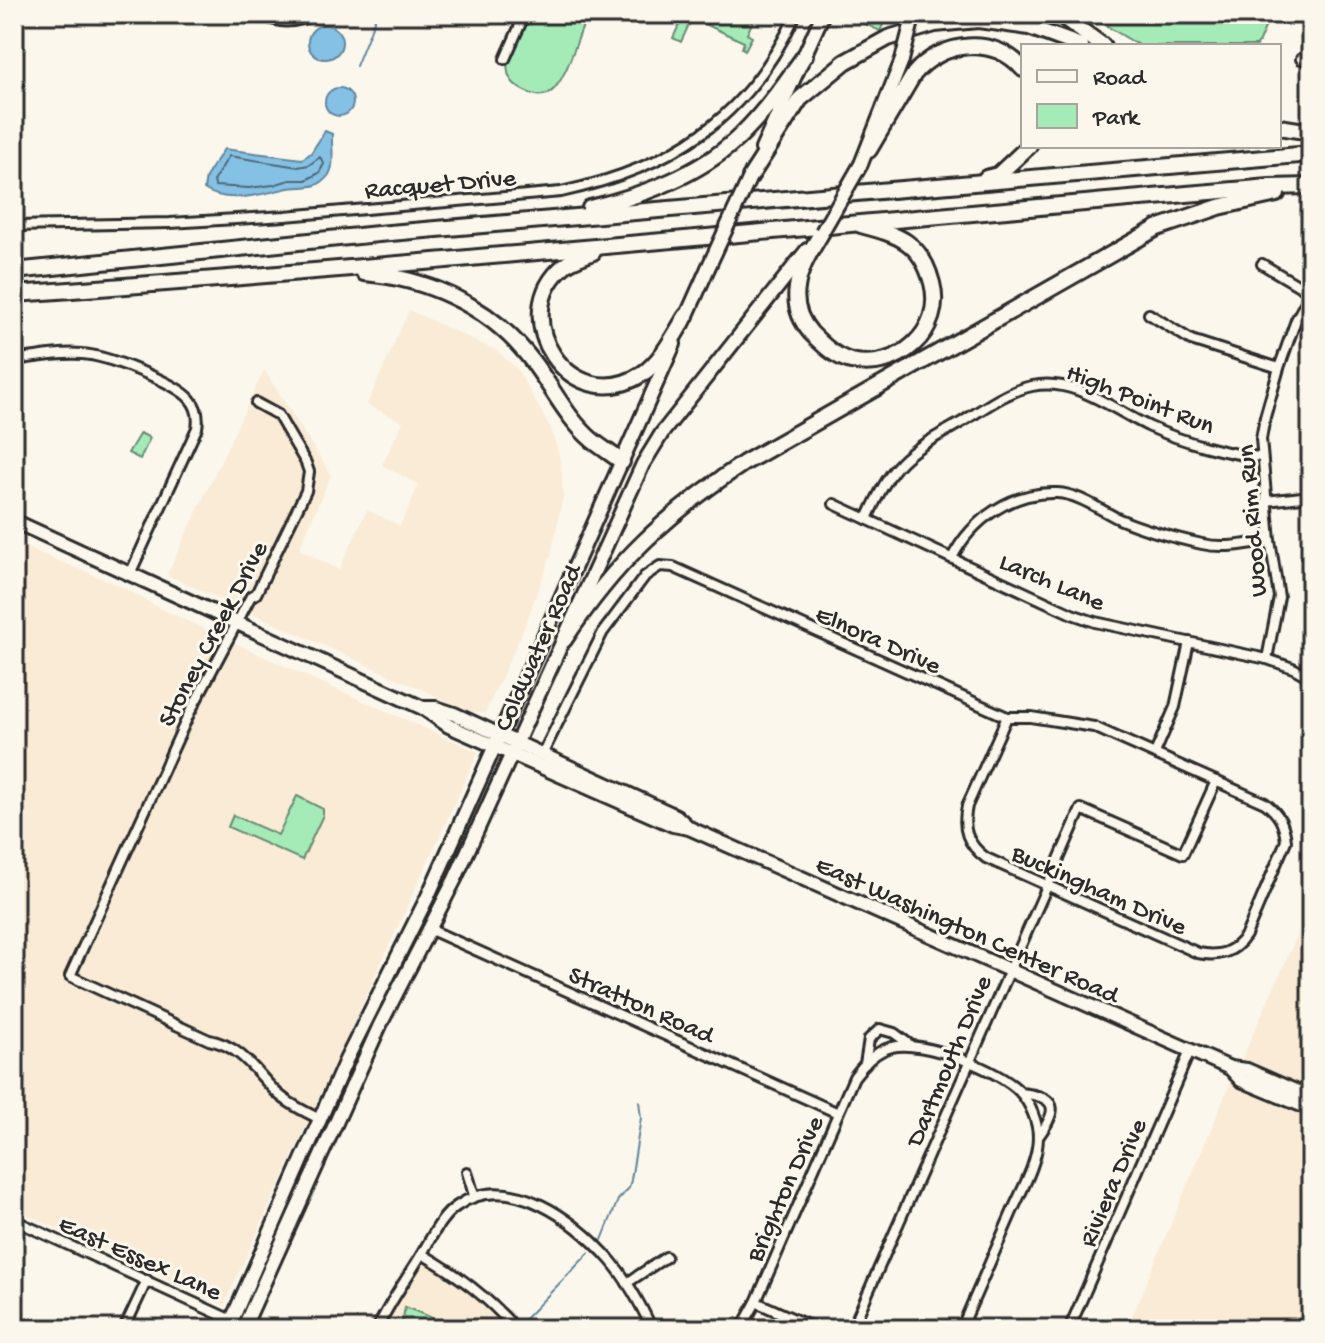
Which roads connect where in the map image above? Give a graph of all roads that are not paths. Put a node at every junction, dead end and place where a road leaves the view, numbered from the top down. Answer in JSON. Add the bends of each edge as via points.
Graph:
{"nodes":[{"id":1,"x":258,"y":14,"type":"edge"},
{"id":2,"x":314,"y":14,"type":"edge"},
{"id":3,"x":525,"y":14,"type":"edge"},
{"id":4,"x":796,"y":14,"type":"edge"},
{"id":5,"x":823,"y":14,"type":"edge"},
{"id":6,"x":914,"y":14,"type":"edge"},
{"id":7,"x":1059,"y":14,"type":"edge"},
{"id":8,"x":1076,"y":44,"type":"edge"},
{"id":9,"x":1100,"y":44,"type":"edge"},
{"id":10,"x":1311,"y":53,"type":"edge"},
{"id":11,"x":805,"y":55,"type":"junction"},
{"id":12,"x":505,"y":59,"type":"dead end"},
{"id":13,"x":1301,"y":59,"type":"dead end"},
{"id":14,"x":1021,"y":67,"type":"edge"},
{"id":15,"x":1281,"y":127,"type":"edge"},
{"id":16,"x":1311,"y":132,"type":"edge"},
{"id":17,"x":1027,"y":148,"type":"edge"},
{"id":18,"x":869,"y":150,"type":"junction"},
{"id":19,"x":1311,"y":154,"type":"edge"},
{"id":20,"x":750,"y":177,"type":"junction"},
{"id":21,"x":965,"y":184,"type":"junction"},
{"id":22,"x":1310,"y":186,"type":"edge"},
{"id":23,"x":543,"y":220,"type":"junction"},
{"id":24,"x":849,"y":222,"type":"junction"},
{"id":25,"x":14,"y":226,"type":"edge"},
{"id":26,"x":822,"y":232,"type":"joint"},
{"id":27,"x":623,"y":244,"type":"junction"},
{"id":28,"x":803,"y":261,"type":"junction"},
{"id":29,"x":1262,"y":264,"type":"dead end"},
{"id":30,"x":324,"y":270,"type":"junction"},
{"id":31,"x":14,"y":271,"type":"edge"},
{"id":32,"x":1311,"y":292,"type":"edge"},
{"id":33,"x":14,"y":294,"type":"edge"},
{"id":34,"x":1149,"y":314,"type":"dead end"},
{"id":35,"x":686,"y":316,"type":"junction"},
{"id":36,"x":14,"y":360,"type":"edge"},
{"id":37,"x":1279,"y":368,"type":"junction"},
{"id":38,"x":256,"y":403,"type":"dead end"},
{"id":39,"x":1262,"y":457,"type":"junction"},
{"id":40,"x":622,"y":462,"type":"junction"},
{"id":41,"x":1311,"y":496,"type":"edge"},
{"id":42,"x":1266,"y":501,"type":"junction"},
{"id":43,"x":834,"y":504,"type":"dead end"},
{"id":44,"x":867,"y":519,"type":"junction"},
{"id":45,"x":14,"y":521,"type":"edge"},
{"id":46,"x":1270,"y":540,"type":"junction"},
{"id":47,"x":952,"y":558,"type":"junction"},
{"id":48,"x":130,"y":574,"type":"junction"},
{"id":49,"x":238,"y":623,"type":"junction"},
{"id":50,"x":564,"y":640,"type":"junction"},
{"id":51,"x":1189,"y":642,"type":"junction"},
{"id":52,"x":1267,"y":659,"type":"junction"},
{"id":53,"x":1311,"y":678,"type":"edge"},
{"id":54,"x":1007,"y":717,"type":"junction"},
{"id":55,"x":496,"y":740,"type":"junction"},
{"id":56,"x":514,"y":749,"type":"junction"},
{"id":57,"x":1155,"y":753,"type":"junction"},
{"id":58,"x":542,"y":755,"type":"junction"},
{"id":59,"x":1216,"y":781,"type":"junction"},
{"id":60,"x":689,"y":828,"type":"junction"},
{"id":61,"x":442,"y":865,"type":"junction"},
{"id":62,"x":1047,"y":886,"type":"junction"},
{"id":63,"x":415,"y":922,"type":"junction"},
{"id":64,"x":429,"y":929,"type":"junction"},
{"id":65,"x":1228,"y":953,"type":"joint"},
{"id":66,"x":1008,"y":970,"type":"junction"},
{"id":67,"x":401,"y":984,"type":"junction"},
{"id":68,"x":910,"y":1045,"type":"junction"},
{"id":69,"x":1190,"y":1051,"type":"junction"},
{"id":70,"x":346,"y":1060,"type":"junction"},
{"id":71,"x":968,"y":1063,"type":"junction"},
{"id":72,"x":865,"y":1064,"type":"junction"},
{"id":73,"x":1230,"y":1068,"type":"junction"},
{"id":74,"x":1021,"y":1093,"type":"junction"},
{"id":75,"x":1311,"y":1098,"type":"edge"},
{"id":76,"x":1311,"y":1109,"type":"edge"},
{"id":77,"x":838,"y":1113,"type":"junction"},
{"id":78,"x":320,"y":1119,"type":"junction"},
{"id":79,"x":334,"y":1127,"type":"junction"},
{"id":80,"x":1038,"y":1137,"type":"junction"},
{"id":81,"x":467,"y":1172,"type":"dead end"},
{"id":82,"x":296,"y":1175,"type":"junction"},
{"id":83,"x":303,"y":1195,"type":"junction"},
{"id":84,"x":474,"y":1195,"type":"junction"},
{"id":85,"x":14,"y":1220,"type":"edge"},
{"id":86,"x":292,"y":1221,"type":"junction"},
{"id":87,"x":422,"y":1254,"type":"junction"},
{"id":88,"x":666,"y":1257,"type":"dead end"},
{"id":89,"x":147,"y":1280,"type":"junction"},
{"id":90,"x":627,"y":1283,"type":"junction"},
{"id":91,"x":756,"y":1302,"type":"junction"},
{"id":92,"x":239,"y":1327,"type":"edge"},
{"id":93,"x":124,"y":1329,"type":"edge"},
{"id":94,"x":377,"y":1329,"type":"edge"},
{"id":95,"x":516,"y":1329,"type":"edge"},
{"id":96,"x":652,"y":1329,"type":"edge"},
{"id":97,"x":741,"y":1329,"type":"edge"},
{"id":98,"x":816,"y":1329,"type":"edge"},
{"id":99,"x":852,"y":1329,"type":"edge"},
{"id":100,"x":961,"y":1329,"type":"edge"},
{"id":101,"x":1069,"y":1329,"type":"edge"}],
"edges":[{"from":1,"to":2,"type":"street","via":[[291,23]]},
{"from":3,"to":12,"type":"street"},
{"from":4,"to":25,"type":"street","name":"Racquet Drive","via":[[763,70],[709,129],[669,156],[598,184],[561,192],[285,216]]},
{"from":5,"to":11,"type":"main road","name":"Coldwater Road"},
{"from":6,"to":18,"type":"main road","bridge":true},
{"from":7,"to":9,"type":"highway"},
{"from":8,"to":20,"type":"highway","via":[[1029,27],[978,20],[935,24],[888,38],[845,62],[800,99]]},
{"from":10,"to":13,"type":"street"},
{"from":11,"to":20,"type":"main road","name":"Coldwater Road"},
{"from":11,"to":23,"type":"highway","via":[[742,135],[703,163],[630,199]]},
{"from":14,"to":18,"type":"highway","via":[[1004,53],[982,46],[940,54],[914,74]]},
{"from":15,"to":16,"type":"highway"},
{"from":17,"to":21,"type":"highway","via":[[998,175]]},
{"from":18,"to":26,"type":"main road","bridge":true},
{"from":19,"to":21,"type":"highway"},
{"from":20,"to":35,"type":"main road","name":"Coldwater Road","bridge":true},
{"from":21,"to":23,"type":"highway"},
{"from":22,"to":24,"type":"highway"},
{"from":22,"to":50,"type":"highway","via":[[1157,228],[744,463],[693,497],[634,549]]},
{"from":23,"to":31,"type":"highway"},
{"from":24,"to":27,"type":"highway"},
{"from":24,"to":28,"type":"highway","via":[[887,231],[921,255],[935,293],[927,325],[911,348],[874,363],[849,361],[825,348],[801,322],[797,308]]},
{"from":26,"to":28,"type":"highway"},
{"from":27,"to":30,"type":"highway"},
{"from":27,"to":35,"type":"highway","via":[[567,263],[550,282],[542,302],[542,330],[564,371],[587,383],[628,382],[662,355]]},
{"from":28,"to":50,"type":"main road","name":"Coldwater Road","via":[[662,433]]},
{"from":29,"to":32,"type":"street"},
{"from":30,"to":33,"type":"highway"},
{"from":30,"to":40,"type":"highway","via":[[423,283],[462,300],[525,351],[591,439]]},
{"from":32,"to":37,"type":"street","name":"Wood Rim Run"},
{"from":34,"to":37,"type":"street","via":[[1191,340]]},
{"from":35,"to":40,"type":"main road","name":"Coldwater Road"},
{"from":36,"to":48,"type":"street","via":[[73,353],[99,356],[173,387],[193,403],[197,428]]},
{"from":37,"to":39,"type":"street","name":"Wood Rim Run","via":[[1265,417]]},
{"from":38,"to":49,"type":"street","name":"Stoney Creek Drive","via":[[278,415],[309,472],[306,491]]},
{"from":39,"to":42,"type":"street","name":"Wood Rim Run"},
{"from":39,"to":44,"type":"street","name":"High Point Run","via":[[1170,435],[1071,387],[1030,386],[917,447],[884,481]]},
{"from":40,"to":55,"type":"main road","name":"Coldwater Road"},
{"from":41,"to":42,"type":"street"},
{"from":42,"to":46,"type":"street","name":"Wood Rim Run"},
{"from":43,"to":44,"type":"street","name":"Larch Lane"},
{"from":44,"to":47,"type":"street","name":"Larch Lane"},
{"from":45,"to":48,"type":"main road","name":"East Washington Center Road"},
{"from":46,"to":47,"type":"street","via":[[1234,547],[1205,545],[1059,493],[1024,496],[995,510],[974,526]]},
{"from":46,"to":52,"type":"street","name":"Wood Rim Run","via":[[1279,597]]},
{"from":47,"to":51,"type":"street","name":"Larch Lane","via":[[1072,614]]},
{"from":48,"to":49,"type":"main road","name":"East Washington Center Road"},
{"from":49,"to":55,"type":"main road","name":"East Washington Center Road","via":[[423,708],[449,726]]},
{"from":49,"to":78,"type":"street","name":"Stoney Creek Drive","via":[[189,714],[70,976],[228,1046],[279,1095]]},
{"from":50,"to":56,"type":"main road","name":"Coldwater Road"},
{"from":51,"to":52,"type":"street","name":"Larch Lane"},
{"from":51,"to":57,"type":"street","via":[[1175,707]]},
{"from":52,"to":53,"type":"street","name":"Larch Lane"},
{"from":54,"to":57,"type":"street","name":"Elnora Drive","via":[[1094,727]]},
{"from":54,"to":58,"type":"street","name":"Elnora Drive","via":[[673,567],[660,566],[645,576],[595,644]]},
{"from":54,"to":62,"type":"street","name":"Buckingham Drive","via":[[967,806],[966,834],[973,849],[986,858]]},
{"from":55,"to":56,"type":"main road","name":"East Washington Center Road"},
{"from":55,"to":61,"type":"main road","name":"Coldwater Road"},
{"from":56,"to":58,"type":"main road","name":"East Washington Center Road"},
{"from":56,"to":60,"type":"main road","name":"East Washington Center Road"},
{"from":56,"to":64,"type":"main road","name":"Coldwater Road"},
{"from":57,"to":59,"type":"street","name":"Elnora Drive"},
{"from":58,"to":60,"type":"main road","name":"East Washington Center Road","via":[[676,816]]},
{"from":59,"to":62,"type":"street","name":"Dartmouth Drive","via":[[1183,854],[1081,809]]},
{"from":59,"to":65,"type":"street","name":"Elnora Drive","via":[[1265,803],[1285,826],[1283,855],[1246,935]]},
{"from":60,"to":66,"type":"main road","name":"East Washington Center Road"},
{"from":61,"to":63,"type":"main road","name":"Coldwater Road"},
{"from":61,"to":64,"type":"main road"},
{"from":62,"to":65,"type":"street","name":"Buckingham Drive","via":[[1198,953]]},
{"from":62,"to":66,"type":"street","name":"Dartmouth Drive"},
{"from":63,"to":67,"type":"main road"},
{"from":63,"to":70,"type":"main road","name":"Coldwater Road"},
{"from":64,"to":67,"type":"main road","name":"Coldwater Road"},
{"from":64,"to":77,"type":"street","name":"Stratton Road"},
{"from":66,"to":69,"type":"main road","name":"East Washington Center Road"},
{"from":66,"to":71,"type":"street","name":"Dartmouth Drive"},
{"from":67,"to":79,"type":"main road","name":"Coldwater Road"},
{"from":68,"to":71,"type":"street","name":"Brighton Drive"},
{"from":68,"to":72,"type":"street","via":[[882,1050]]},
{"from":68,"to":72,"type":"street","name":"Brighton Drive","via":[[880,1029],[869,1039]]},
{"from":69,"to":73,"type":"main road","name":"East Washington Center Road"},
{"from":69,"to":101,"type":"street","name":"Riviera Drive"},
{"from":70,"to":78,"type":"main road","name":"Coldwater Road"},
{"from":70,"to":79,"type":"main road","via":[[349,1067]]},
{"from":71,"to":74,"type":"street","name":"Brighton Drive"},
{"from":71,"to":99,"type":"street","name":"Dartmouth Drive"},
{"from":72,"to":77,"type":"street","name":"Brighton Drive"},
{"from":73,"to":75,"type":"main road","name":"East Washington Center Road","via":[[1247,1070]]},
{"from":73,"to":76,"type":"main road","name":"East Washington Center Road","via":[[1241,1080]]},
{"from":74,"to":80,"type":"street"},
{"from":74,"to":80,"type":"street","name":"Brighton Drive","via":[[1040,1095],[1052,1106],[1053,1115]]},
{"from":77,"to":91,"type":"street","name":"Brighton Drive"},
{"from":78,"to":82,"type":"main road","name":"Coldwater Road"},
{"from":78,"to":83,"type":"main road","via":[[321,1136]]},
{"from":79,"to":83,"type":"main road","name":"Coldwater Road"},
{"from":80,"to":100,"type":"street","via":[[1032,1167]]},
{"from":81,"to":84,"type":"street"},
{"from":82,"to":86,"type":"main road"},
{"from":82,"to":92,"type":"main road","name":"Coldwater Road","via":[[254,1266]]},
{"from":83,"to":86,"type":"main road","name":"Coldwater Road"},
{"from":84,"to":87,"type":"street","via":[[454,1207]]},
{"from":84,"to":90,"type":"street","via":[[523,1197],[553,1212],[584,1234]]},
{"from":85,"to":89,"type":"street","name":"East Essex Lane"},
{"from":86,"to":92,"type":"main road","name":"Coldwater Road"},
{"from":87,"to":94,"type":"street"},
{"from":87,"to":95,"type":"street","via":[[491,1300]]},
{"from":88,"to":90,"type":"street"},
{"from":89,"to":92,"type":"street","name":"East Essex Lane"},
{"from":89,"to":93,"type":"street"},
{"from":90,"to":96,"type":"street"},
{"from":91,"to":97,"type":"street","name":"Brighton Drive"},
{"from":91,"to":98,"type":"street"}]}
